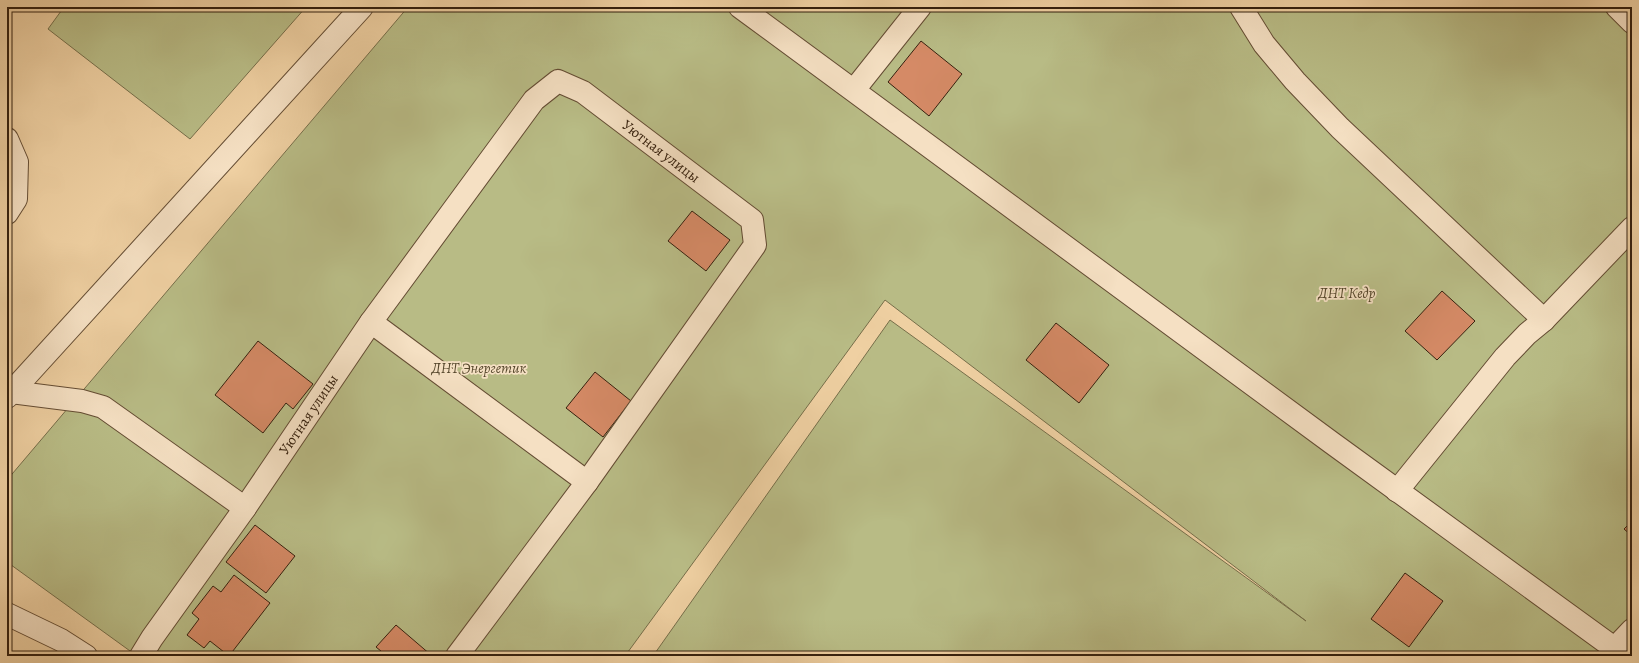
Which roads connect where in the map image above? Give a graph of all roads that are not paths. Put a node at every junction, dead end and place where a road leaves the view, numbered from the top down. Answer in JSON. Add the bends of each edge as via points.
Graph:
{"nodes":[{"id":1,"x":362,"y":7,"type":"edge"},
{"id":2,"x":740,"y":7,"type":"edge"},
{"id":3,"x":920,"y":7,"type":"edge"},
{"id":4,"x":1241,"y":7,"type":"edge"},
{"id":5,"x":1617,"y":7,"type":"edge"},
{"id":6,"x":1632,"y":22,"type":"edge"},
{"id":7,"x":854,"y":90,"type":"junction"},
{"id":8,"x":7,"y":140,"type":"edge"},
{"id":9,"x":7,"y":213,"type":"edge"},
{"id":10,"x":1632,"y":228,"type":"edge"},
{"id":11,"x":1544,"y":320,"type":"junction"},
{"id":12,"x":371,"y":322,"type":"junction"},
{"id":13,"x":9,"y":395,"type":"edge"},
{"id":14,"x":587,"y":482,"type":"junction"},
{"id":15,"x":1397,"y":490,"type":"junction"},
{"id":16,"x":245,"y":508,"type":"junction"},
{"id":17,"x":7,"y":614,"type":"edge"},
{"id":18,"x":1632,"y":630,"type":"edge"},
{"id":19,"x":147,"y":647,"type":"edge"},
{"id":20,"x":57,"y":648,"type":"edge"},
{"id":21,"x":1619,"y":652,"type":"edge"},
{"id":22,"x":86,"y":656,"type":"edge"},
{"id":23,"x":457,"y":656,"type":"edge"}],
"edges":[{"from":1,"to":13,"type":"street"},
{"from":2,"to":7,"type":"street"},
{"from":3,"to":7,"type":"street"},
{"from":4,"to":11,"type":"street","via":[[1264,44],[1340,128]]},
{"from":5,"to":6,"type":"street"},
{"from":7,"to":15,"type":"street"},
{"from":8,"to":9,"type":"street","via":[[17,162],[16,200]]},
{"from":10,"to":11,"type":"street"},
{"from":11,"to":15,"type":"street","via":[[1505,357]]},
{"from":12,"to":14,"type":"street"},
{"from":12,"to":14,"type":"street","name":"Уютная улицы","via":[[534,100],[558,81],[583,92],[752,220],[755,246]]},
{"from":12,"to":16,"type":"street","name":"Уютная улицы"},
{"from":13,"to":16,"type":"street","via":[[82,401],[103,407]]},
{"from":14,"to":23,"type":"street","name":"Уютная улицы"},
{"from":15,"to":21,"type":"street"},
{"from":16,"to":19,"type":"street","name":"Уютная улицы"},
{"from":17,"to":20,"type":"street"},
{"from":18,"to":21,"type":"street"},
{"from":20,"to":22,"type":"street"}]}
